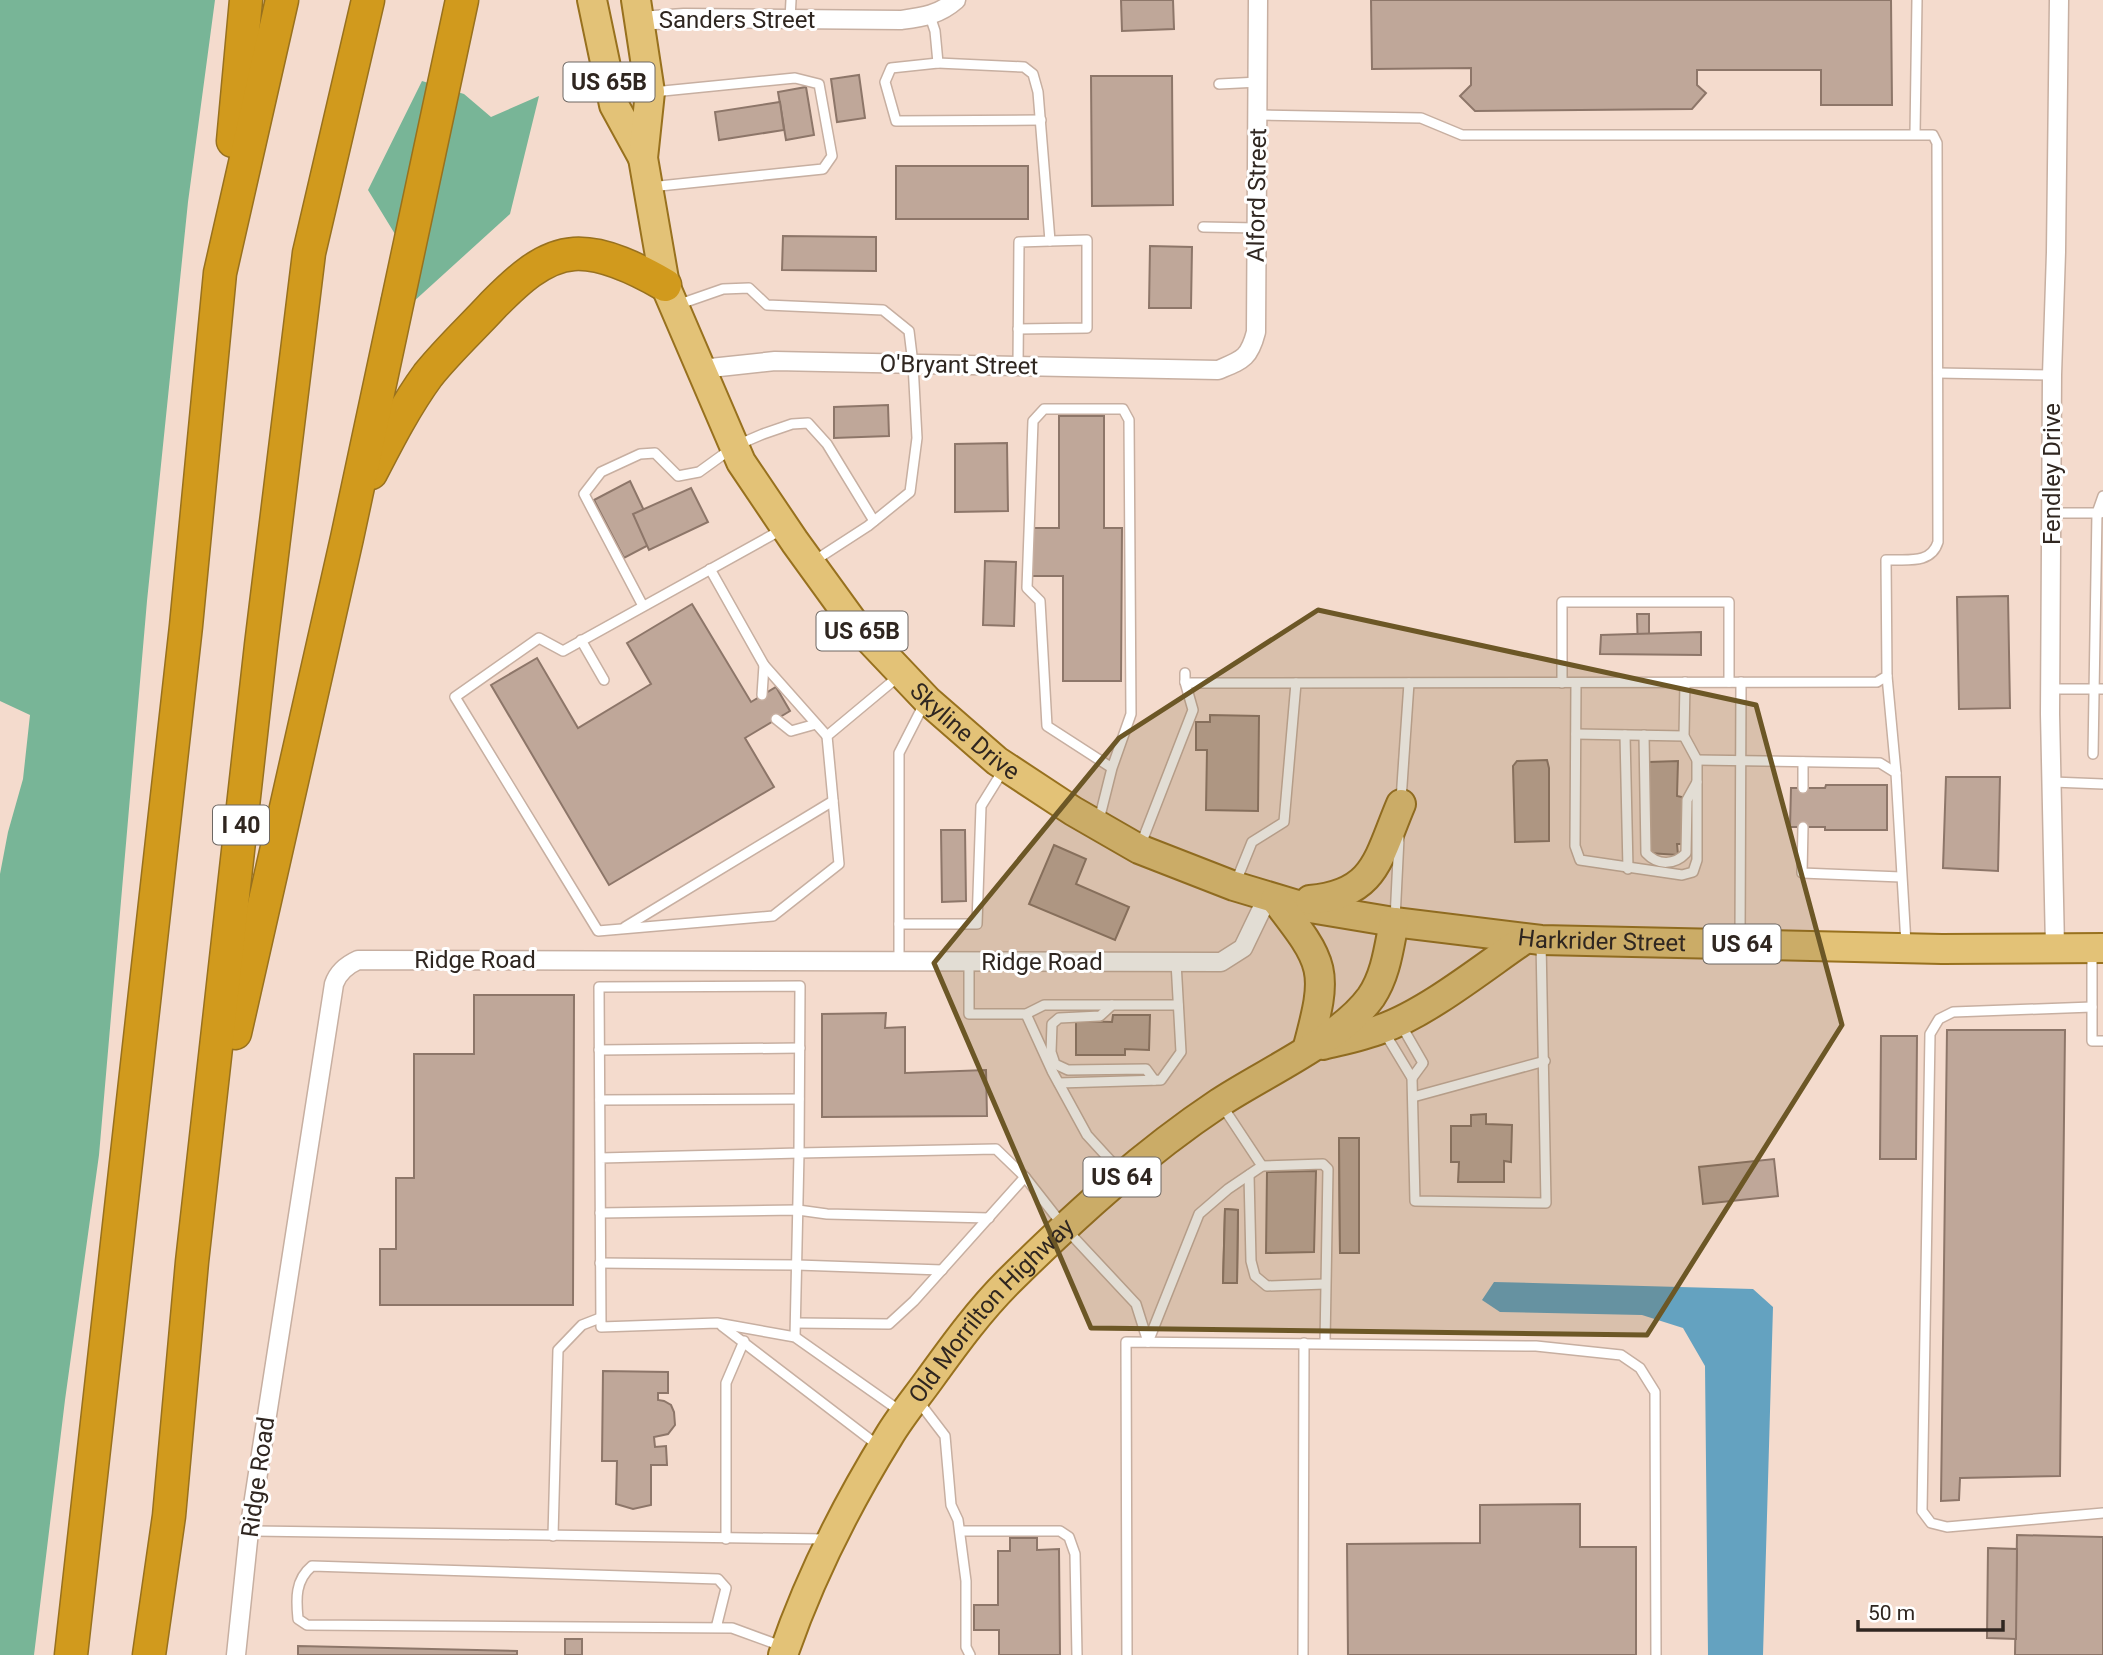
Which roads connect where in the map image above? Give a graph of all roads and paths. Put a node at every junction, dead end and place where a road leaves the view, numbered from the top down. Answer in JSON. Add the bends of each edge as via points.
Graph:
{"nodes":[{"id":1,"x":246,"y":0,"type":"edge"},
{"id":2,"x":282,"y":0,"type":"edge"},
{"id":3,"x":368,"y":0,"type":"edge"},
{"id":4,"x":462,"y":0,"type":"edge"},
{"id":5,"x":592,"y":0,"type":"edge"},
{"id":6,"x":791,"y":0,"type":"edge"},
{"id":7,"x":956,"y":0,"type":"edge"},
{"id":8,"x":1258,"y":0,"type":"edge"},
{"id":9,"x":1917,"y":0,"type":"edge"},
{"id":10,"x":2059,"y":0,"type":"edge"},
{"id":11,"x":638,"y":10,"type":"edge"},
{"id":12,"x":930,"y":16,"type":"junction"},
{"id":13,"x":790,"y":20,"type":"junction"},
{"id":14,"x":939,"y":63,"type":"junction"},
{"id":15,"x":1259,"y":82,"type":"junction"},
{"id":16,"x":1219,"y":83,"type":"dead end"},
{"id":17,"x":650,"y":92,"type":"junction"},
{"id":18,"x":1258,"y":115,"type":"junction"},
{"id":19,"x":1041,"y":120,"type":"junction"},
{"id":20,"x":1915,"y":134,"type":"junction"},
{"id":21,"x":643,"y":158,"type":"junction"},
{"id":22,"x":648,"y":187,"type":"junction"},
{"id":23,"x":1203,"y":227,"type":"dead end"},
{"id":24,"x":1257,"y":228,"type":"junction"},
{"id":25,"x":1050,"y":240,"type":"junction"},
{"id":26,"x":220,"y":273,"type":"junction"},
{"id":27,"x":670,"y":295,"type":"junction"},
{"id":28,"x":1018,"y":329,"type":"junction"},
{"id":29,"x":913,"y":364,"type":"junction"},
{"id":30,"x":1018,"y":366,"type":"junction"},
{"id":31,"x":701,"y":369,"type":"junction"},
{"id":32,"x":1218,"y":370,"type":"joint"},
{"id":33,"x":1938,"y":373,"type":"junction"},
{"id":34,"x":2052,"y":375,"type":"junction"},
{"id":35,"x":735,"y":446,"type":"junction"},
{"id":36,"x":2103,"y":495,"type":"edge"},
{"id":37,"x":352,"y":508,"type":"junction"},
{"id":38,"x":2052,"y":513,"type":"junction"},
{"id":39,"x":2100,"y":513,"type":"edge"},
{"id":40,"x":873,"y":521,"type":"junction"},
{"id":41,"x":785,"y":528,"type":"junction"},
{"id":42,"x":810,"y":563,"type":"junction"},
{"id":43,"x":710,"y":569,"type":"junction"},
{"id":44,"x":643,"y":606,"type":"junction"},
{"id":45,"x":581,"y":640,"type":"junction"},
{"id":46,"x":764,"y":666,"type":"junction"},
{"id":47,"x":901,"y":673,"type":"junction"},
{"id":48,"x":1887,"y":676,"type":"junction"},
{"id":49,"x":604,"y":680,"type":"dead end"},
{"id":50,"x":1685,"y":682,"type":"junction"},
{"id":51,"x":1730,"y":682,"type":"junction"},
{"id":52,"x":1741,"y":682,"type":"junction"},
{"id":53,"x":1296,"y":683,"type":"junction"},
{"id":54,"x":1409,"y":683,"type":"junction"},
{"id":55,"x":1562,"y":683,"type":"junction"},
{"id":56,"x":1576,"y":683,"type":"junction"},
{"id":57,"x":2050,"y":689,"type":"junction"},
{"id":58,"x":2098,"y":689,"type":"edge"},
{"id":59,"x":762,"y":695,"type":"dead end"},
{"id":60,"x":927,"y":700,"type":"junction"},
{"id":61,"x":776,"y":719,"type":"dead end"},
{"id":62,"x":816,"y":724,"type":"junction"},
{"id":63,"x":1576,"y":734,"type":"junction"},
{"id":64,"x":1625,"y":735,"type":"junction"},
{"id":65,"x":1644,"y":735,"type":"junction"},
{"id":66,"x":827,"y":736,"type":"junction"},
{"id":67,"x":1684,"y":736,"type":"junction"},
{"id":68,"x":2093,"y":754,"type":"dead end"},
{"id":69,"x":1697,"y":760,"type":"junction"},
{"id":70,"x":1741,"y":761,"type":"junction"},
{"id":71,"x":1802,"y":762,"type":"junction"},
{"id":72,"x":1005,"y":766,"type":"junction"},
{"id":73,"x":1112,"y":768,"type":"junction"},
{"id":74,"x":1896,"y":772,"type":"junction"},
{"id":75,"x":1697,"y":782,"type":"junction"},
{"id":76,"x":2053,"y":782,"type":"junction"},
{"id":77,"x":2103,"y":784,"type":"edge"},
{"id":78,"x":1803,"y":788,"type":"dead end"},
{"id":79,"x":833,"y":801,"type":"junction"},
{"id":80,"x":1401,"y":804,"type":"junction"},
{"id":81,"x":1098,"y":825,"type":"junction"},
{"id":82,"x":1803,"y":827,"type":"dead end"},
{"id":83,"x":1139,"y":849,"type":"junction"},
{"id":84,"x":1628,"y":869,"type":"junction"},
{"id":85,"x":1901,"y":877,"type":"junction"},
{"id":86,"x":1234,"y":886,"type":"junction"},
{"id":87,"x":1271,"y":897,"type":"junction"},
{"id":88,"x":1394,"y":922,"type":"junction"},
{"id":89,"x":899,"y":924,"type":"junction"},
{"id":90,"x":621,"y":929,"type":"junction"},
{"id":91,"x":1533,"y":940,"type":"junction"},
{"id":92,"x":1740,"y":944,"type":"junction"},
{"id":93,"x":2056,"y":947,"type":"junction"},
{"id":94,"x":1907,"y":948,"type":"junction"},
{"id":95,"x":2098,"y":948,"type":"edge"},
{"id":96,"x":899,"y":962,"type":"junction"},
{"id":97,"x":969,"y":962,"type":"junction"},
{"id":98,"x":1176,"y":962,"type":"junction"},
{"id":99,"x":1112,"y":1005,"type":"junction"},
{"id":100,"x":1178,"y":1005,"type":"junction"},
{"id":101,"x":2092,"y":1007,"type":"junction"},
{"id":102,"x":1026,"y":1014,"type":"junction"},
{"id":103,"x":1391,"y":1025,"type":"junction"},
{"id":104,"x":2103,"y":1041,"type":"edge"},
{"id":105,"x":800,"y":1048,"type":"junction"},
{"id":106,"x":599,"y":1050,"type":"junction"},
{"id":107,"x":1307,"y":1050,"type":"junction"},
{"id":108,"x":1545,"y":1061,"type":"junction"},
{"id":109,"x":1412,"y":1078,"type":"junction"},
{"id":110,"x":1154,"y":1080,"type":"junction"},
{"id":111,"x":1059,"y":1083,"type":"junction"},
{"id":112,"x":1413,"y":1097,"type":"junction"},
{"id":113,"x":799,"y":1099,"type":"junction"},
{"id":114,"x":600,"y":1100,"type":"junction"},
{"id":115,"x":1220,"y":1102,"type":"junction"},
{"id":116,"x":799,"y":1153,"type":"junction"},
{"id":117,"x":600,"y":1158,"type":"junction"},
{"id":118,"x":1262,"y":1166,"type":"junction"},
{"id":119,"x":1124,"y":1175,"type":"junction"},
{"id":120,"x":1249,"y":1175,"type":"junction"},
{"id":121,"x":1025,"y":1177,"type":"junction"},
{"id":122,"x":798,"y":1210,"type":"junction"},
{"id":123,"x":600,"y":1213,"type":"junction"},
{"id":124,"x":989,"y":1218,"type":"junction"},
{"id":125,"x":1066,"y":1228,"type":"junction"},
{"id":126,"x":192,"y":1262,"type":"junction"},
{"id":127,"x":600,"y":1263,"type":"junction"},
{"id":128,"x":797,"y":1265,"type":"junction"},
{"id":129,"x":942,"y":1270,"type":"junction"},
{"id":130,"x":1325,"y":1284,"type":"junction"},
{"id":131,"x":600,"y":1318,"type":"junction"},
{"id":132,"x":717,"y":1323,"type":"junction"},
{"id":133,"x":796,"y":1323,"type":"junction"},
{"id":134,"x":795,"y":1338,"type":"junction"},
{"id":135,"x":744,"y":1341,"type":"junction"},
{"id":136,"x":1148,"y":1342,"type":"junction"},
{"id":137,"x":1304,"y":1343,"type":"junction"},
{"id":138,"x":1325,"y":1343,"type":"junction"},
{"id":139,"x":910,"y":1406,"type":"junction"},
{"id":140,"x":882,"y":1448,"type":"junction"},
{"id":141,"x":2103,"y":1513,"type":"edge"},
{"id":142,"x":249,"y":1531,"type":"junction"},
{"id":143,"x":960,"y":1531,"type":"junction"},
{"id":144,"x":553,"y":1536,"type":"junction"},
{"id":145,"x":726,"y":1539,"type":"junction"},
{"id":146,"x":832,"y":1539,"type":"junction"},
{"id":147,"x":716,"y":1628,"type":"junction"},
{"id":148,"x":784,"y":1651,"type":"edge"},
{"id":149,"x":71,"y":1655,"type":"edge"},
{"id":150,"x":149,"y":1655,"type":"edge"},
{"id":151,"x":236,"y":1655,"type":"edge"},
{"id":152,"x":970,"y":1655,"type":"edge"},
{"id":153,"x":1077,"y":1655,"type":"edge"},
{"id":154,"x":1127,"y":1655,"type":"edge"},
{"id":155,"x":1303,"y":1655,"type":"edge"},
{"id":156,"x":1656,"y":1655,"type":"edge"}],
"edges":[{"from":1,"to":26,"type":"highway"},
{"from":2,"to":26,"type":"highway"},
{"from":3,"to":126,"type":"highway","number":"I 40","via":[[309,253]]},
{"from":4,"to":37,"type":"highway"},
{"from":5,"to":21,"type":"main road","number":"US 65B","via":[[614,105]]},
{"from":6,"to":13,"type":"lane"},
{"from":7,"to":12,"type":"street","name":"Sanders Street"},
{"from":8,"to":15,"type":"street","name":"Alford Street"},
{"from":9,"to":20,"type":"lane"},
{"from":10,"to":34,"type":"street","name":"Fendley Drive"},
{"from":11,"to":13,"type":"street","name":"Sanders Street","via":[[684,18]]},
{"from":11,"to":17,"type":"main road","number":"US 65B"},
{"from":12,"to":13,"type":"street","name":"Sanders Street"},
{"from":12,"to":14,"type":"lane"},
{"from":14,"to":19,"type":"lane","via":[[1024,67],[1033,74]]},
{"from":14,"to":19,"type":"lane","via":[[891,68],[885,82],[896,121]]},
{"from":15,"to":16,"type":"lane"},
{"from":15,"to":18,"type":"street","name":"Alford Street"},
{"from":17,"to":21,"type":"main road","number":"US 65B"},
{"from":17,"to":22,"type":"lane","via":[[795,78],[819,84],[832,156],[823,169]]},
{"from":18,"to":20,"type":"lane","via":[[1424,118],[1462,135]]},
{"from":18,"to":24,"type":"street","name":"Alford Street"},
{"from":19,"to":25,"type":"lane"},
{"from":20,"to":33,"type":"lane","via":[[1933,135],[1937,143]]},
{"from":21,"to":22,"type":"main road","number":"US 65B"},
{"from":22,"to":27,"type":"main road","name":"Skyline Drive","number":"US 65B"},
{"from":23,"to":24,"type":"lane"},
{"from":24,"to":32,"type":"street","name":"Alford Street","via":[[1256,332],[1251,352]]},
{"from":25,"to":28,"type":"lane","via":[[1019,242]]},
{"from":25,"to":28,"type":"lane","via":[[1087,240],[1087,328]]},
{"from":26,"to":149,"type":"highway","via":[[184,640]]},
{"from":27,"to":29,"type":"lane","via":[[749,288],[767,305],[883,310],[909,331]]},
{"from":27,"to":31,"type":"main road","name":"Skyline Drive","number":"US 65B"},
{"from":27,"to":37,"type":"highway","via":[[616,262],[578,253],[544,263],[513,285],[427,377]]},
{"from":28,"to":30,"type":"lane"},
{"from":29,"to":30,"type":"street","name":"O'Bryant Street"},
{"from":29,"to":31,"type":"street","name":"O'Bryant Street","via":[[775,361]]},
{"from":29,"to":40,"type":"lane","via":[[917,438],[910,492]]},
{"from":30,"to":32,"type":"street","name":"O'Bryant Street"},
{"from":31,"to":35,"type":"main road","name":"Skyline Drive","number":"US 65B"},
{"from":33,"to":34,"type":"lane"},
{"from":33,"to":48,"type":"lane","via":[[1938,546],[1926,558],[1886,559]]},
{"from":34,"to":38,"type":"street","name":"Fendley Drive"},
{"from":35,"to":40,"type":"lane","via":[[792,424],[808,423],[827,444]]},
{"from":35,"to":41,"type":"main road","name":"Skyline Drive","number":"US 65B"},
{"from":35,"to":44,"type":"lane","via":[[699,472],[678,476],[655,453],[639,454],[601,472],[584,494]]},
{"from":36,"to":39,"type":"lane"},
{"from":37,"to":126,"type":"highway","via":[[227,1070]]},
{"from":38,"to":39,"type":"lane"},
{"from":38,"to":57,"type":"street","name":"Fendley Drive"},
{"from":39,"to":58,"type":"lane"},
{"from":40,"to":42,"type":"lane"},
{"from":41,"to":42,"type":"main road","name":"Skyline Drive","number":"US 65B"},
{"from":41,"to":43,"type":"lane"},
{"from":42,"to":47,"type":"main road","name":"Skyline Drive","number":"US 65B","via":[[853,622]]},
{"from":43,"to":44,"type":"lane"},
{"from":43,"to":46,"type":"lane"},
{"from":44,"to":45,"type":"lane"},
{"from":45,"to":49,"type":"lane"},
{"from":45,"to":90,"type":"lane","via":[[562,651],[539,638],[455,698],[598,931]]},
{"from":46,"to":59,"type":"lane"},
{"from":46,"to":62,"type":"lane"},
{"from":47,"to":60,"type":"main road","name":"Skyline Drive","number":"US 65B"},
{"from":47,"to":66,"type":"lane"},
{"from":48,"to":52,"type":"lane","via":[[1873,682]]},
{"from":48,"to":74,"type":"lane"},
{"from":50,"to":51,"type":"lane"},
{"from":50,"to":56,"type":"lane"},
{"from":50,"to":67,"type":"lane"},
{"from":51,"to":52,"type":"lane"},
{"from":51,"to":55,"type":"lane","via":[[1729,602],[1713,602],[1562,603]]},
{"from":52,"to":70,"type":"lane"},
{"from":53,"to":54,"type":"lane"},
{"from":53,"to":83,"type":"lane","via":[[1185,677],[1193,710]]},
{"from":53,"to":86,"type":"lane","via":[[1284,822],[1252,842]]},
{"from":54,"to":55,"type":"lane"},
{"from":54,"to":80,"type":"lane"},
{"from":55,"to":56,"type":"lane"},
{"from":56,"to":63,"type":"lane"},
{"from":57,"to":58,"type":"lane"},
{"from":57,"to":76,"type":"street","name":"Fendley Drive"},
{"from":58,"to":68,"type":"lane"},
{"from":60,"to":72,"type":"main road","name":"Skyline Drive","number":"US 65B"},
{"from":60,"to":89,"type":"lane","via":[[899,753]]},
{"from":61,"to":62,"type":"lane","via":[[791,731]]},
{"from":62,"to":66,"type":"lane"},
{"from":63,"to":64,"type":"lane"},
{"from":63,"to":84,"type":"lane","via":[[1575,846],[1580,860]]},
{"from":64,"to":65,"type":"lane"},
{"from":64,"to":84,"type":"lane"},
{"from":65,"to":67,"type":"lane"},
{"from":65,"to":75,"type":"lane","via":[[1646,853],[1652,860],[1679,861],[1686,853],[1687,800]]},
{"from":66,"to":79,"type":"lane"},
{"from":67,"to":69,"type":"lane"},
{"from":69,"to":70,"type":"lane"},
{"from":69,"to":75,"type":"lane"},
{"from":70,"to":71,"type":"lane"},
{"from":70,"to":92,"type":"lane"},
{"from":71,"to":74,"type":"lane","via":[[1880,764]]},
{"from":71,"to":78,"type":"lane"},
{"from":72,"to":81,"type":"main road","name":"Skyline Drive","number":"US 65B"},
{"from":72,"to":89,"type":"lane","via":[[981,806],[977,924]]},
{"from":73,"to":73,"type":"lane","via":[[1131,714],[1129,419],[1123,409],[1044,409],[1033,421],[1027,588],[1040,601],[1047,726]]},
{"from":73,"to":81,"type":"lane"},
{"from":74,"to":85,"type":"lane"},
{"from":75,"to":84,"type":"lane","via":[[1693,872],[1682,875]]},
{"from":76,"to":77,"type":"lane"},
{"from":76,"to":93,"type":"street","name":"Fendley Drive"},
{"from":79,"to":90,"type":"lane"},
{"from":79,"to":90,"type":"lane","via":[[839,864],[773,916]]},
{"from":80,"to":87,"type":"main road","via":[[1374,868],[1355,888],[1322,899]]},
{"from":80,"to":88,"type":"lane"},
{"from":81,"to":83,"type":"main road","name":"Skyline Drive","number":"US 65B"},
{"from":82,"to":85,"type":"lane","via":[[1802,873]]},
{"from":83,"to":86,"type":"main road","name":"Skyline Drive","number":"US 65B"},
{"from":85,"to":94,"type":"lane"},
{"from":86,"to":87,"type":"main road","name":"Skyline Drive","number":"US 65B"},
{"from":87,"to":88,"type":"main road","name":"Skyline Drive","number":"US 65B"},
{"from":87,"to":98,"type":"street","name":"Ridge Road","via":[[1243,948],[1221,962]]},
{"from":87,"to":107,"type":"main road","via":[[1308,941],[1318,962],[1322,987]]},
{"from":88,"to":91,"type":"main road","name":"Harkrider Street","number":"US 64"},
{"from":88,"to":107,"type":"main road","name":"Old Morrilton Highway","number":"US 64","via":[[1383,975],[1370,998]]},
{"from":89,"to":96,"type":"lane"},
{"from":91,"to":92,"type":"main road","name":"Harkrider Street","number":"US 64"},
{"from":91,"to":103,"type":"main road","number":"US 64"},
{"from":91,"to":108,"type":"lane"},
{"from":92,"to":94,"type":"main road","name":"Harkrider Street","number":"US 64"},
{"from":93,"to":94,"type":"main road","name":"Harkrider Street","number":"US 64"},
{"from":93,"to":95,"type":"main road","name":"Harkrider Street","number":"US 64"},
{"from":95,"to":101,"type":"lane"},
{"from":96,"to":97,"type":"street","name":"Ridge Road"},
{"from":96,"to":142,"type":"street","name":"Ridge Road","via":[[358,960],[337,975]]},
{"from":97,"to":98,"type":"street","name":"Ridge Road"},
{"from":97,"to":102,"type":"lane","via":[[969,1014]]},
{"from":98,"to":100,"type":"lane"},
{"from":99,"to":100,"type":"lane"},
{"from":99,"to":102,"type":"lane","via":[[1044,1005]]},
{"from":99,"to":110,"type":"lane","via":[[1100,1016],[1059,1018],[1052,1024],[1055,1064],[1068,1070],[1146,1069]]},
{"from":100,"to":110,"type":"lane","via":[[1181,1052],[1161,1080]]},
{"from":101,"to":104,"type":"lane","via":[[2092,1041]]},
{"from":101,"to":141,"type":"lane","via":[[1953,1012],[1939,1019],[1930,1034],[1922,1511],[1931,1523],[1947,1527]]},
{"from":102,"to":111,"type":"lane"},
{"from":103,"to":107,"type":"main road","number":"US 64"},
{"from":103,"to":109,"type":"lane"},
{"from":103,"to":109,"type":"lane","via":[[1423,1063]]},
{"from":105,"to":106,"type":"lane"},
{"from":105,"to":106,"type":"lane","via":[[800,986],[599,987]]},
{"from":105,"to":113,"type":"lane"},
{"from":106,"to":114,"type":"lane"},
{"from":107,"to":115,"type":"main road","name":"Old Morrilton Highway","number":"US 64"},
{"from":108,"to":112,"type":"lane"},
{"from":108,"to":112,"type":"lane","via":[[1546,1203],[1415,1201]]},
{"from":109,"to":112,"type":"lane"},
{"from":110,"to":111,"type":"lane"},
{"from":111,"to":119,"type":"lane","via":[[1087,1135]]},
{"from":113,"to":114,"type":"lane"},
{"from":113,"to":116,"type":"lane"},
{"from":114,"to":117,"type":"lane"},
{"from":115,"to":118,"type":"lane"},
{"from":115,"to":119,"type":"main road","name":"Old Morrilton Highway","number":"US 64"},
{"from":116,"to":117,"type":"lane"},
{"from":116,"to":121,"type":"lane","via":[[996,1149]]},
{"from":116,"to":122,"type":"lane"},
{"from":117,"to":123,"type":"lane"},
{"from":118,"to":120,"type":"lane"},
{"from":118,"to":130,"type":"lane","via":[[1323,1164],[1328,1169]]},
{"from":119,"to":125,"type":"main road","name":"Old Morrilton Highway","number":"US 64"},
{"from":120,"to":130,"type":"lane","via":[[1255,1276],[1267,1286]]},
{"from":120,"to":136,"type":"lane","via":[[1199,1214]]},
{"from":121,"to":124,"type":"lane"},
{"from":121,"to":125,"type":"lane"},
{"from":122,"to":123,"type":"lane"},
{"from":122,"to":124,"type":"lane"},
{"from":122,"to":128,"type":"lane"},
{"from":123,"to":127,"type":"lane"},
{"from":124,"to":129,"type":"lane"},
{"from":125,"to":136,"type":"lane","via":[[1136,1304]]},
{"from":125,"to":139,"type":"main road","name":"Old Morrilton Highway","number":"US 64","via":[[1011,1278],[962,1334]]},
{"from":126,"to":150,"type":"highway","number":"I 40","via":[[169,1516]]},
{"from":127,"to":128,"type":"lane"},
{"from":127,"to":131,"type":"lane"},
{"from":128,"to":129,"type":"lane"},
{"from":128,"to":133,"type":"lane"},
{"from":129,"to":133,"type":"lane","via":[[890,1324]]},
{"from":130,"to":138,"type":"lane"},
{"from":131,"to":132,"type":"lane","via":[[601,1327]]},
{"from":131,"to":144,"type":"lane","via":[[582,1325],[558,1350]]},
{"from":132,"to":134,"type":"lane"},
{"from":132,"to":135,"type":"lane"},
{"from":133,"to":134,"type":"lane"},
{"from":134,"to":139,"type":"lane"},
{"from":135,"to":140,"type":"lane"},
{"from":135,"to":145,"type":"lane","via":[[726,1383]]},
{"from":136,"to":137,"type":"lane"},
{"from":136,"to":154,"type":"lane","via":[[1126,1342]]},
{"from":137,"to":138,"type":"lane"},
{"from":137,"to":155,"type":"lane"},
{"from":138,"to":156,"type":"lane","via":[[1536,1346],[1621,1355],[1640,1368],[1655,1392]]},
{"from":139,"to":140,"type":"main road","name":"Old Morrilton Highway","number":"US 64"},
{"from":139,"to":143,"type":"lane","via":[[945,1436],[951,1505]]},
{"from":140,"to":146,"type":"main road","name":"Old Morrilton Highway","number":"US 64"},
{"from":142,"to":144,"type":"lane"},
{"from":142,"to":151,"type":"street","name":"Ridge Road"},
{"from":143,"to":152,"type":"lane"},
{"from":143,"to":153,"type":"lane","via":[[1060,1531],[1069,1537],[1075,1554]]},
{"from":144,"to":145,"type":"lane"},
{"from":145,"to":146,"type":"lane"},
{"from":146,"to":148,"type":"main road","name":"Old Morrilton Highway","number":"US 64"},
{"from":147,"to":147,"type":"lane","via":[[726,1588],[719,1579],[312,1566],[304,1573],[295,1596],[298,1619],[307,1625]]},
{"from":147,"to":148,"type":"lane","via":[[732,1629]]}]}
